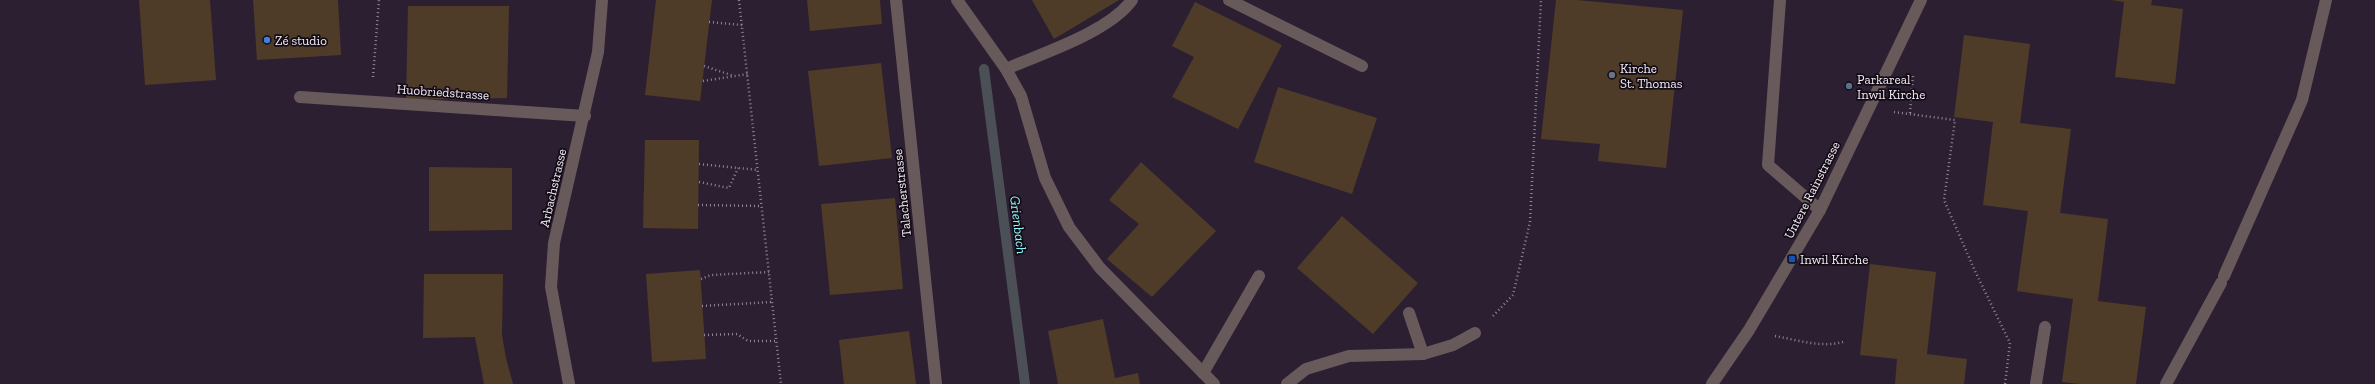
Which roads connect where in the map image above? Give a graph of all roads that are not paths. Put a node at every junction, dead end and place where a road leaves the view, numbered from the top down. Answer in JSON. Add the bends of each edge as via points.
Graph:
{"nodes":[{"id":1,"x":602,"y":0,"type":"edge"},
{"id":2,"x":896,"y":0,"type":"edge"},
{"id":3,"x":957,"y":0,"type":"edge"},
{"id":4,"x":1132,"y":0,"type":"edge"},
{"id":5,"x":1229,"y":0,"type":"edge"},
{"id":6,"x":1780,"y":0,"type":"edge"},
{"id":7,"x":1921,"y":0,"type":"edge"},
{"id":8,"x":2326,"y":0,"type":"edge"},
{"id":9,"x":1362,"y":66,"type":"dead end"},
{"id":10,"x":1006,"y":69,"type":"junction"},
{"id":11,"x":300,"y":97,"type":"dead end"},
{"id":12,"x":585,"y":116,"type":"junction"},
{"id":13,"x":1820,"y":210,"type":"junction"},
{"id":14,"x":1259,"y":276,"type":"dead end"},
{"id":15,"x":1409,"y":312,"type":"dead end"},
{"id":16,"x":2044,"y":327,"type":"dead end"},
{"id":17,"x":1476,"y":333,"type":"road end"},
{"id":18,"x":1423,"y":354,"type":"junction"},
{"id":19,"x":1203,"y":373,"type":"junction"},
{"id":20,"x":569,"y":384,"type":"edge"},
{"id":21,"x":936,"y":384,"type":"edge"},
{"id":22,"x":1214,"y":384,"type":"edge"},
{"id":23,"x":1287,"y":384,"type":"edge"},
{"id":24,"x":1712,"y":384,"type":"edge"},
{"id":25,"x":2036,"y":384,"type":"edge"},
{"id":26,"x":2166,"y":384,"type":"edge"}],
"edges":[{"from":1,"to":12,"type":"street","name":"Arbachstrasse","via":[[598,52]]},
{"from":2,"to":21,"type":"street","name":"Talacherstrasse"},
{"from":3,"to":10,"type":"street"},
{"from":4,"to":10,"type":"street","via":[[1124,12],[1099,28]]},
{"from":5,"to":9,"type":"street"},
{"from":6,"to":13,"type":"street","via":[[1768,165]]},
{"from":7,"to":13,"type":"street","name":"Untere Rainstrasse"},
{"from":8,"to":26,"type":"street","via":[[2302,100],[2223,280]]},
{"from":10,"to":19,"type":"street","via":[[1021,96],[1045,178],[1069,227],[1100,268]]},
{"from":11,"to":12,"type":"street","name":"Huobriedstrasse"},
{"from":12,"to":20,"type":"street","name":"Arbachstrasse","via":[[554,243],[551,287]]},
{"from":13,"to":24,"type":"street","name":"Untere Rainstrasse","via":[[1749,330]]},
{"from":14,"to":19,"type":"street"},
{"from":15,"to":18,"type":"street"},
{"from":16,"to":25,"type":"street"},
{"from":17,"to":18,"type":"street","via":[[1453,345]]},
{"from":18,"to":23,"type":"street","via":[[1350,356],[1306,369]]},
{"from":19,"to":22,"type":"street"}]}
